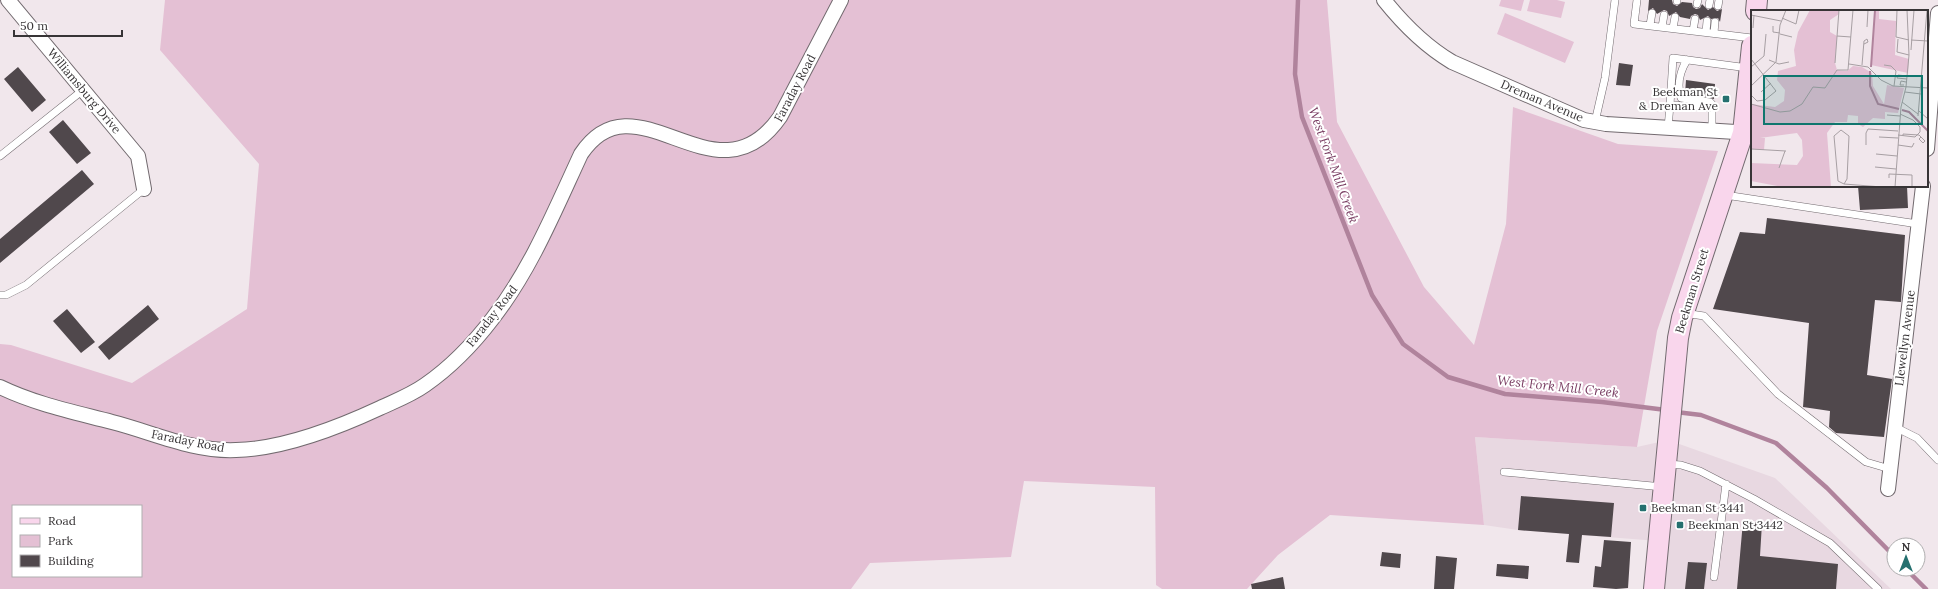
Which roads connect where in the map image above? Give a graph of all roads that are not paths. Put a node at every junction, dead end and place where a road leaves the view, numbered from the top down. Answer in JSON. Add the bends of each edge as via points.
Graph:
{"nodes":[{"id":1,"x":8,"y":0,"type":"edge"},
{"id":2,"x":841,"y":0,"type":"edge"},
{"id":3,"x":1384,"y":0,"type":"edge"},
{"id":4,"x":1615,"y":0,"type":"edge"},
{"id":5,"x":1637,"y":0,"type":"edge"},
{"id":6,"x":1652,"y":13,"type":"dead end"},
{"id":7,"x":1938,"y":13,"type":"edge"},
{"id":8,"x":1664,"y":15,"type":"dead end"},
{"id":9,"x":1675,"y":16,"type":"dead end"},
{"id":10,"x":1695,"y":19,"type":"dead end"},
{"id":11,"x":1707,"y":21,"type":"dead end"},
{"id":12,"x":1716,"y":22,"type":"dead end"},
{"id":13,"x":1650,"y":26,"type":"junction"},
{"id":14,"x":1662,"y":27,"type":"junction"},
{"id":15,"x":1673,"y":28,"type":"junction"},
{"id":16,"x":1693,"y":31,"type":"junction"},
{"id":17,"x":1706,"y":32,"type":"junction"},
{"id":18,"x":1714,"y":33,"type":"junction"},
{"id":19,"x":1751,"y":38,"type":"edge"},
{"id":20,"x":1751,"y":58,"type":"edge"},
{"id":21,"x":1687,"y":60,"type":"junction"},
{"id":22,"x":1750,"y":69,"type":"junction"},
{"id":23,"x":83,"y":90,"type":"junction"},
{"id":24,"x":1670,"y":105,"type":"junction"},
{"id":25,"x":1712,"y":108,"type":"junction"},
{"id":26,"x":1596,"y":122,"type":"junction"},
{"id":27,"x":1668,"y":128,"type":"junction"},
{"id":28,"x":1712,"y":131,"type":"junction"},
{"id":29,"x":1748,"y":133,"type":"edge"},
{"id":30,"x":1930,"y":141,"type":"edge"},
{"id":31,"x":0,"y":156,"type":"edge"},
{"id":32,"x":1923,"y":187,"type":"edge"},
{"id":33,"x":144,"y":189,"type":"joint"},
{"id":34,"x":1723,"y":194,"type":"junction"},
{"id":35,"x":1918,"y":224,"type":"junction"},
{"id":36,"x":0,"y":295,"type":"edge"},
{"id":37,"x":1684,"y":313,"type":"junction"},
{"id":38,"x":0,"y":387,"type":"edge"},
{"id":39,"x":1895,"y":427,"type":"junction"},
{"id":40,"x":1938,"y":460,"type":"edge"},
{"id":41,"x":1665,"y":464,"type":"junction"},
{"id":42,"x":1890,"y":469,"type":"junction"},
{"id":43,"x":1504,"y":472,"type":"dead end"},
{"id":44,"x":1726,"y":484,"type":"junction"},
{"id":45,"x":1663,"y":487,"type":"junction"},
{"id":46,"x":1888,"y":489,"type":"dead end"},
{"id":47,"x":1714,"y":577,"type":"dead end"},
{"id":48,"x":1654,"y":589,"type":"edge"},
{"id":49,"x":1878,"y":589,"type":"edge"}],
"edges":[{"from":1,"to":23,"type":"street","name":"Williamsburg Drive"},
{"from":2,"to":38,"type":"street","name":"Faraday Road","via":[[780,118],[767,134],[750,145],[737,150],[710,150],[641,127],[627,125],[613,127],[589,142],[533,255],[493,319],[446,369],[406,396],[320,433],[288,442],[235,450],[160,438],[114,422],[66,411]]},
{"from":3,"to":26,"type":"street","name":"Dreman Avenue","via":[[1418,38],[1452,62],[1564,111]]},
{"from":4,"to":26,"type":"lane","via":[[1605,78]]},
{"from":5,"to":13,"type":"lane","via":[[1634,24]]},
{"from":6,"to":13,"type":"lane"},
{"from":7,"to":30,"type":"street"},
{"from":8,"to":14,"type":"lane"},
{"from":9,"to":15,"type":"lane"},
{"from":10,"to":16,"type":"lane"},
{"from":11,"to":17,"type":"lane"},
{"from":12,"to":18,"type":"lane"},
{"from":13,"to":14,"type":"lane"},
{"from":14,"to":15,"type":"lane"},
{"from":15,"to":16,"type":"lane"},
{"from":16,"to":17,"type":"lane"},
{"from":17,"to":18,"type":"lane"},
{"from":18,"to":19,"type":"lane"},
{"from":20,"to":22,"type":"main road","name":"Beekman Street"},
{"from":21,"to":22,"type":"lane"},
{"from":21,"to":24,"type":"lane","via":[[1674,58]]},
{"from":21,"to":25,"type":"lane","via":[[1680,78],[1681,98],[1710,102]]},
{"from":22,"to":29,"type":"main road","name":"Beekman Street"},
{"from":23,"to":31,"type":"lane"},
{"from":23,"to":33,"type":"street","name":"Williamsburg Drive","via":[[138,156]]},
{"from":24,"to":25,"type":"lane"},
{"from":24,"to":27,"type":"lane"},
{"from":25,"to":28,"type":"lane"},
{"from":26,"to":27,"type":"street","name":"Dreman Avenue"},
{"from":27,"to":28,"type":"street","name":"Dreman Avenue"},
{"from":28,"to":29,"type":"street","name":"Dreman Avenue"},
{"from":29,"to":34,"type":"main road","name":"Beekman Street"},
{"from":32,"to":35,"type":"street","name":"Llewellyn Avenue"},
{"from":33,"to":36,"type":"lane","via":[[26,285],[6,295]]},
{"from":34,"to":35,"type":"lane"},
{"from":34,"to":37,"type":"main road","name":"Beekman Street"},
{"from":35,"to":39,"type":"street","name":"Llewellyn Avenue"},
{"from":37,"to":41,"type":"main road","name":"Beekman Street","via":[[1678,338]]},
{"from":37,"to":42,"type":"lane","via":[[1704,316],[1778,394],[1866,462]]},
{"from":39,"to":40,"type":"lane","via":[[1916,438]]},
{"from":39,"to":42,"type":"street","name":"Llewellyn Avenue"},
{"from":41,"to":44,"type":"lane","via":[[1681,465],[1700,471]]},
{"from":41,"to":45,"type":"main road","name":"Beekman Street"},
{"from":42,"to":46,"type":"street","name":"Llewellyn Avenue"},
{"from":43,"to":45,"type":"lane"},
{"from":44,"to":47,"type":"lane"},
{"from":44,"to":49,"type":"lane","via":[[1830,543]]},
{"from":45,"to":48,"type":"main road","name":"Beekman Street"}]}
